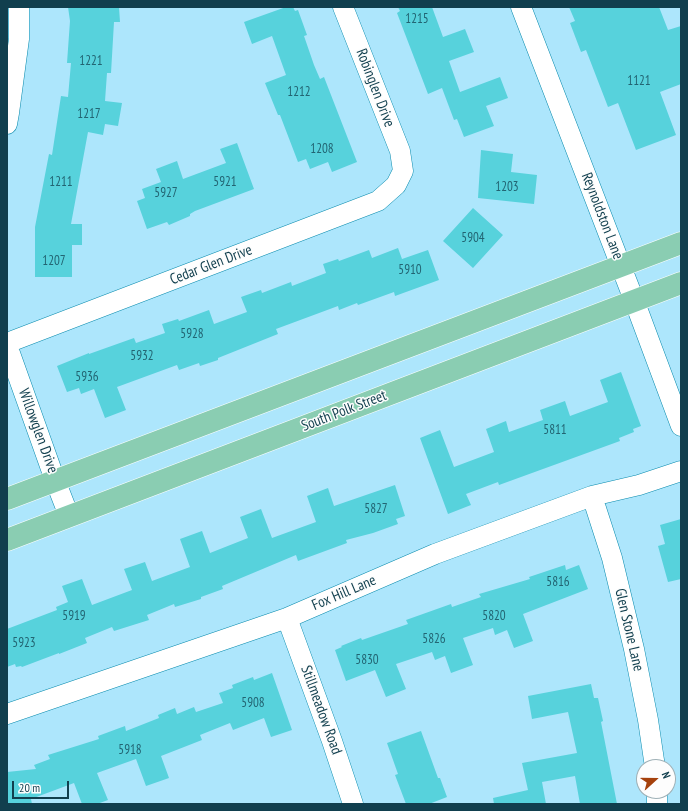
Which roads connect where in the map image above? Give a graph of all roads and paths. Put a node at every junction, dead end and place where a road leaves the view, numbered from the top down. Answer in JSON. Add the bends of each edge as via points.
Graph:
{"nodes":[{"id":1,"x":19,"y":7,"type":"edge"},
{"id":2,"x":343,"y":7,"type":"edge"},
{"id":3,"x":521,"y":7,"type":"edge"},
{"id":4,"x":7,"y":124,"type":"edge"},
{"id":5,"x":403,"y":171,"type":"joint"},
{"id":6,"x":681,"y":243,"type":"edge"},
{"id":7,"x":621,"y":266,"type":"junction"},
{"id":8,"x":681,"y":282,"type":"edge"},
{"id":9,"x":634,"y":300,"type":"junction"},
{"id":10,"x":7,"y":344,"type":"edge"},
{"id":11,"x":681,"y":426,"type":"edge"},
{"id":12,"x":681,"y":471,"type":"edge"},
{"id":13,"x":55,"y":480,"type":"junction"},
{"id":14,"x":592,"y":496,"type":"junction"},
{"id":15,"x":7,"y":499,"type":"edge"},
{"id":16,"x":69,"y":516,"type":"junction"},
{"id":17,"x":7,"y":540,"type":"edge"},
{"id":18,"x":287,"y":618,"type":"junction"},
{"id":19,"x":7,"y":714,"type":"edge"},
{"id":20,"x":654,"y":759,"type":"edge"},
{"id":21,"x":353,"y":804,"type":"edge"}],
"edges":[{"from":1,"to":4,"type":"street","via":[[19,39]]},
{"from":2,"to":5,"type":"street","name":"Robinglen Drive","via":[[400,151]]},
{"from":3,"to":7,"type":"street","name":"Reynoldston Lane"},
{"from":5,"to":10,"type":"street","name":"Cedar Glen Drive","via":[[396,185],[378,201]]},
{"from":6,"to":7,"type":"main road"},
{"from":7,"to":9,"type":"street","name":"Reynoldston Lane"},
{"from":7,"to":13,"type":"main road"},
{"from":8,"to":9,"type":"main road","name":"South Polk Street"},
{"from":9,"to":11,"type":"street","name":"Reynoldston Lane"},
{"from":9,"to":16,"type":"main road","name":"South Polk Street"},
{"from":10,"to":13,"type":"street","name":"Willowglen Drive"},
{"from":12,"to":14,"type":"street","name":"Fox Hill Lane","via":[[639,485]]},
{"from":13,"to":15,"type":"main road"},
{"from":13,"to":16,"type":"street","name":"Willowglen Drive"},
{"from":14,"to":18,"type":"street","name":"Fox Hill Lane","via":[[435,554]]},
{"from":14,"to":20,"type":"street","name":"Glen Stone Lane","via":[[612,558],[634,649]]},
{"from":16,"to":17,"type":"main road","name":"South Polk Street"},
{"from":18,"to":19,"type":"street","name":"Fox Hill Lane"},
{"from":18,"to":21,"type":"street","name":"Stillmeadow Road"}]}
